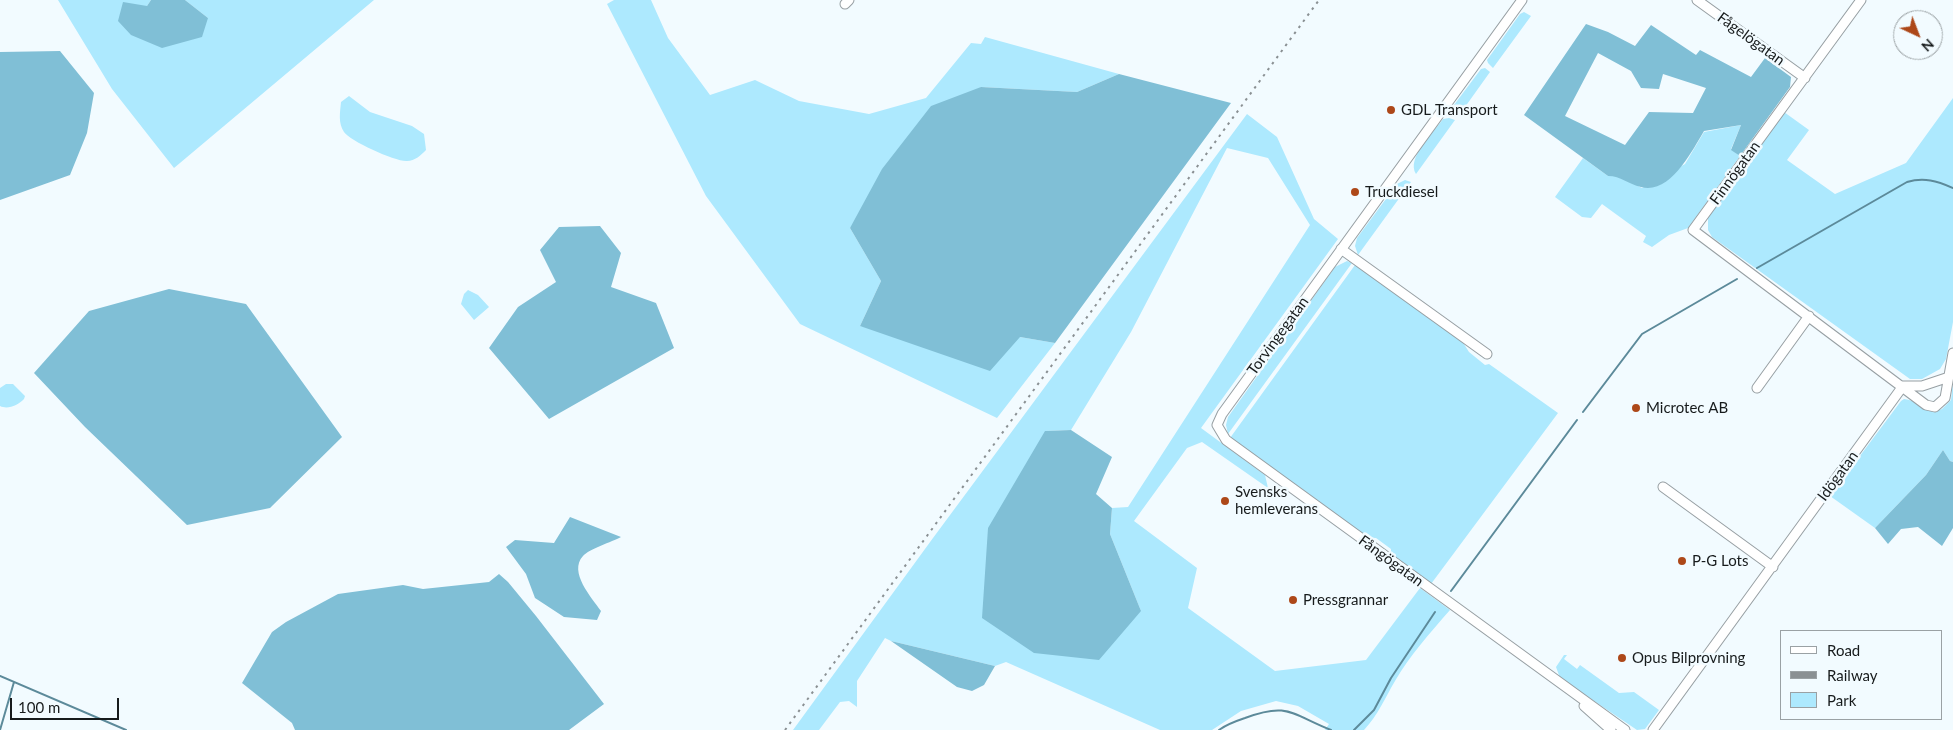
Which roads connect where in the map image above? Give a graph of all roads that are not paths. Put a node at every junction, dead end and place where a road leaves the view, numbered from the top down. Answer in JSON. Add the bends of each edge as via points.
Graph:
{"nodes":[{"id":1,"x":1522,"y":0,"type":"edge"},
{"id":2,"x":1697,"y":0,"type":"edge"},
{"id":3,"x":1861,"y":0,"type":"edge"},
{"id":4,"x":1805,"y":78,"type":"junction"},
{"id":5,"x":1342,"y":249,"type":"junction"},
{"id":6,"x":1809,"y":316,"type":"junction"},
{"id":7,"x":1953,"y":353,"type":"edge"},
{"id":8,"x":1487,"y":354,"type":"dead end"},
{"id":9,"x":1949,"y":377,"type":"junction"},
{"id":10,"x":1904,"y":386,"type":"junction"},
{"id":11,"x":1757,"y":388,"type":"dead end"},
{"id":12,"x":1218,"y":425,"type":"joint"},
{"id":13,"x":1663,"y":486,"type":"dead end"},
{"id":14,"x":1773,"y":567,"type":"junction"},
{"id":15,"x":1570,"y":692,"type":"junction"},
{"id":16,"x":1611,"y":730,"type":"edge"},
{"id":17,"x":1625,"y":730,"type":"edge"},
{"id":18,"x":1653,"y":730,"type":"edge"}],
"edges":[{"from":1,"to":5,"type":"street","name":"Torvingegatan"},
{"from":2,"to":4,"type":"street","name":"Fågelögatan"},
{"from":3,"to":4,"type":"street","name":"Finnögatan"},
{"from":4,"to":6,"type":"street","name":"Finnögatan","via":[[1693,230]]},
{"from":5,"to":8,"type":"street"},
{"from":5,"to":12,"type":"street","name":"Torvingegatan","via":[[1222,414]]},
{"from":6,"to":10,"type":"street","name":"Finnögatan"},
{"from":6,"to":11,"type":"street"},
{"from":7,"to":9,"type":"street","name":"Finnögatan"},
{"from":9,"to":10,"type":"street","via":[[1922,386]]},
{"from":9,"to":10,"type":"street","name":"Finnögatan","via":[[1945,398],[1935,407],[1908,393]]},
{"from":10,"to":14,"type":"street","name":"Idögatan"},
{"from":12,"to":15,"type":"street","name":"Fångögatan","via":[[1226,440]]},
{"from":13,"to":14,"type":"street"},
{"from":14,"to":18,"type":"street","name":"Idögatan"},
{"from":15,"to":16,"type":"street","name":"Fångögatan"},
{"from":15,"to":17,"type":"street","name":"Fångögatan"}]}
